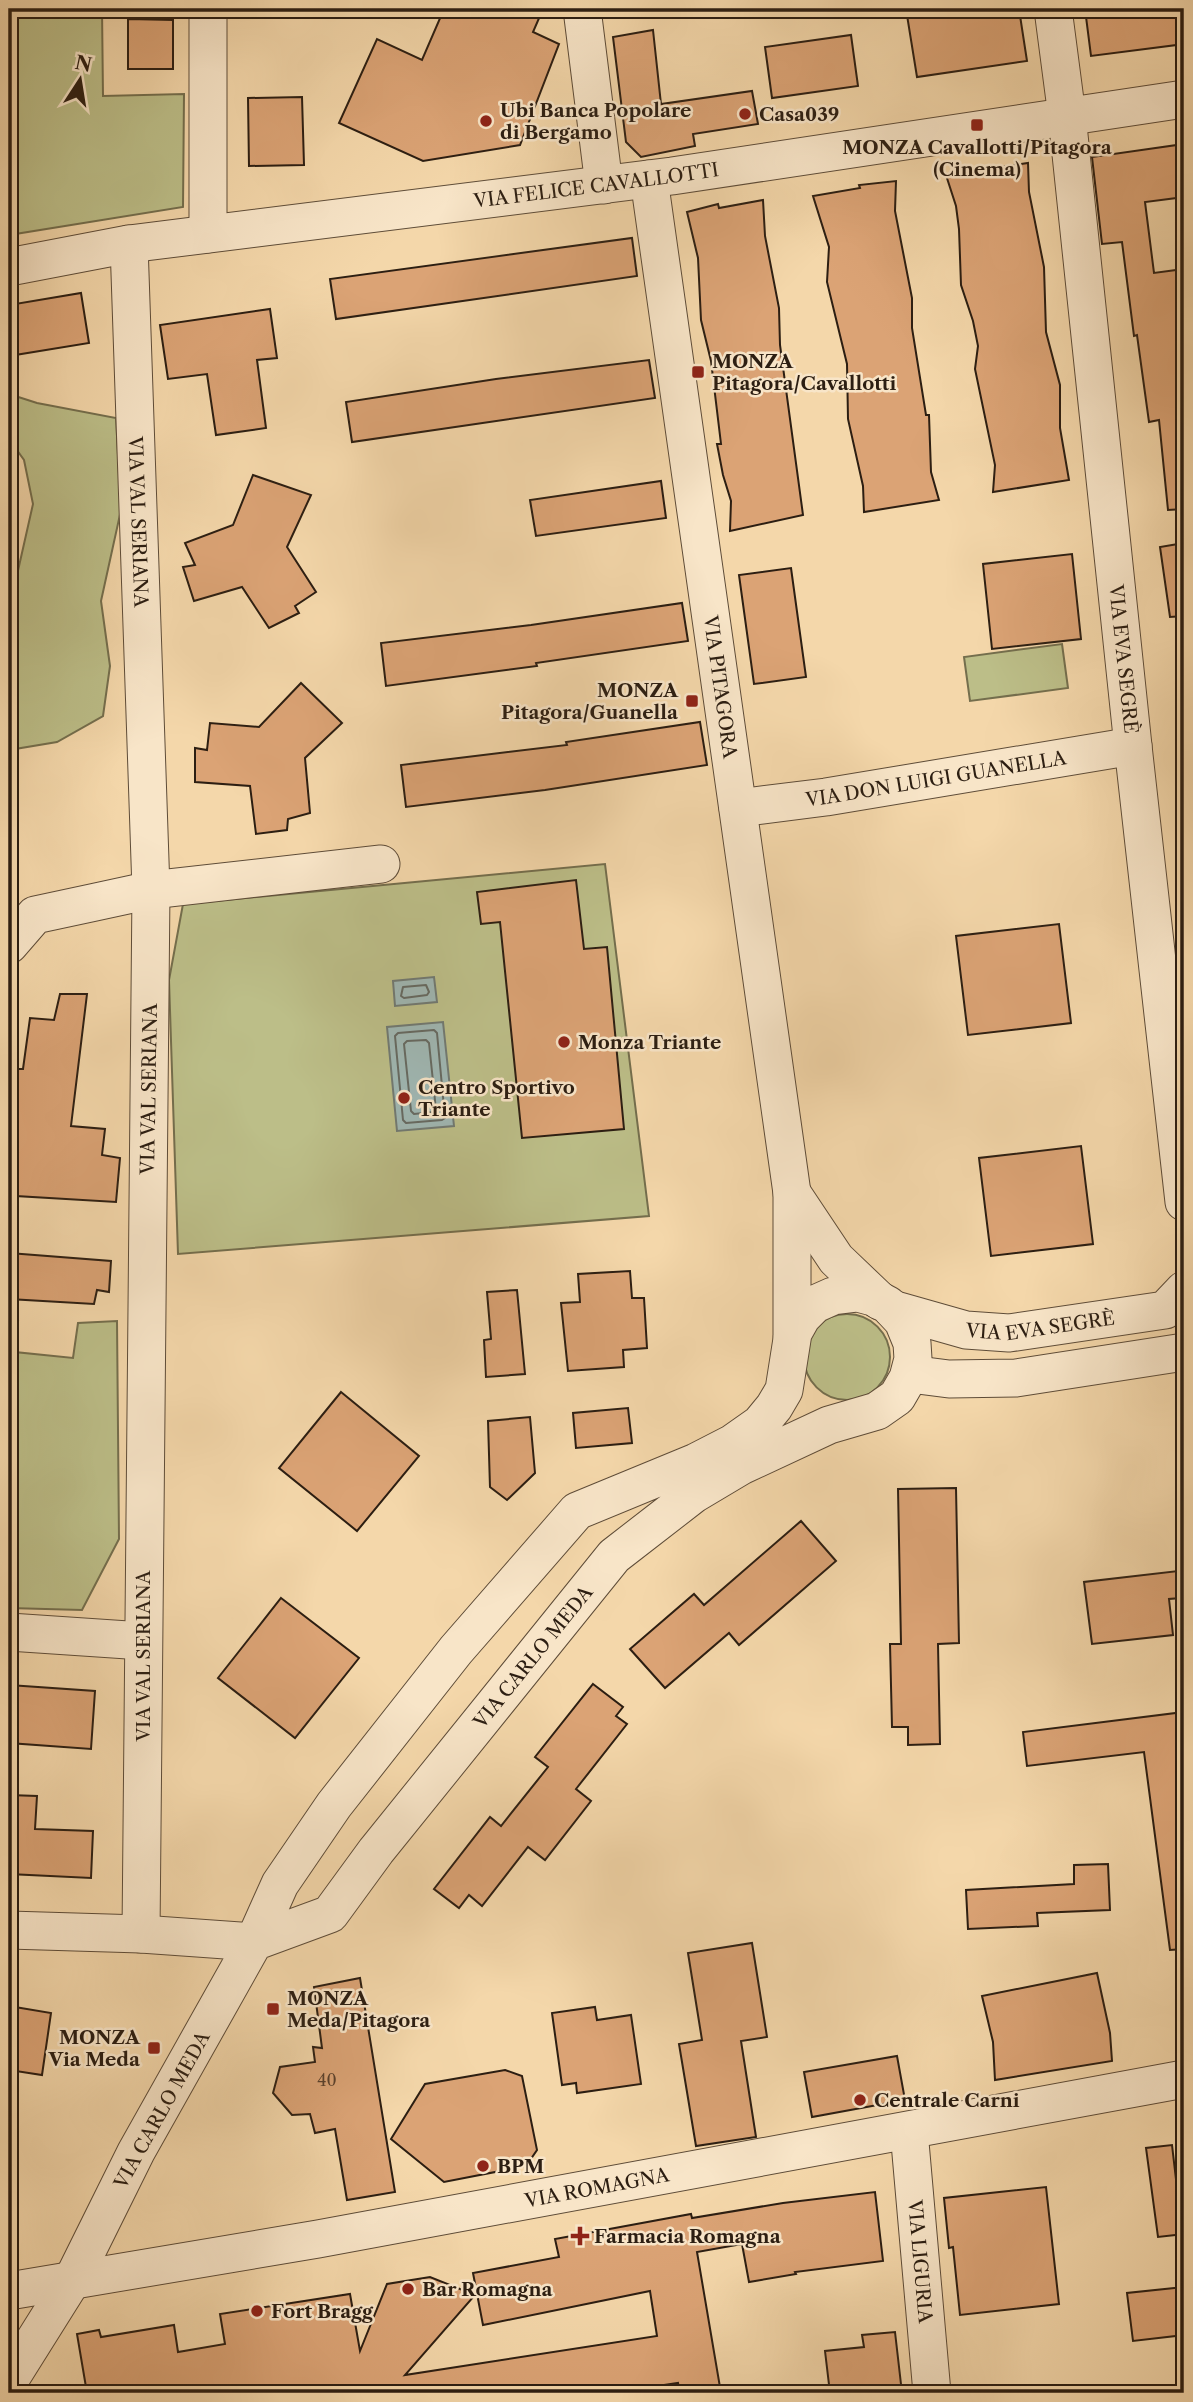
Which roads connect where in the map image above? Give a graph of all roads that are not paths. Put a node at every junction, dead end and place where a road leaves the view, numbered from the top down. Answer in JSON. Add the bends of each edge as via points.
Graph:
{"nodes":[{"id":1,"x":208,"y":9,"type":"edge"},
{"id":2,"x":582,"y":9,"type":"edge"},
{"id":3,"x":1053,"y":9,"type":"edge"},
{"id":4,"x":1184,"y":99,"type":"edge"},
{"id":5,"x":1067,"y":116,"type":"junction"},
{"id":6,"x":649,"y":179,"type":"junction"},
{"id":7,"x":604,"y":185,"type":"junction"},
{"id":8,"x":208,"y":234,"type":"junction"},
{"id":9,"x":130,"y":244,"type":"junction"},
{"id":10,"x":9,"y":267,"type":"edge"},
{"id":11,"x":1133,"y":746,"type":"junction"},
{"id":12,"x":738,"y":808,"type":"junction"},
{"id":13,"x":381,"y":864,"type":"dead end"},
{"id":14,"x":151,"y":890,"type":"junction"},
{"id":15,"x":9,"y":945,"type":"edge"},
{"id":16,"x":792,"y":1193,"type":"junction"},
{"id":17,"x":1184,"y":1202,"type":"edge"},
{"id":18,"x":1184,"y":1290,"type":"edge"},
{"id":19,"x":886,"y":1305,"type":"junction"},
{"id":20,"x":791,"y":1347,"type":"junction"},
{"id":21,"x":1184,"y":1352,"type":"edge"},
{"id":22,"x":910,"y":1374,"type":"junction"},
{"id":23,"x":1002,"y":1378,"type":"junction"},
{"id":24,"x":866,"y":1414,"type":"junction"},
{"id":25,"x":9,"y":1632,"type":"edge"},
{"id":26,"x":142,"y":1642,"type":"junction"},
{"id":27,"x":9,"y":1930,"type":"edge"},
{"id":28,"x":141,"y":1934,"type":"junction"},
{"id":29,"x":254,"y":1942,"type":"junction"},
{"id":30,"x":1184,"y":2079,"type":"edge"},
{"id":31,"x":909,"y":2131,"type":"junction"},
{"id":32,"x":73,"y":2279,"type":"junction"},
{"id":33,"x":9,"y":2291,"type":"edge"},
{"id":34,"x":9,"y":2381,"type":"edge"},
{"id":35,"x":932,"y":2393,"type":"edge"}],
"edges":[{"from":1,"to":8,"type":"street"},
{"from":2,"to":7,"type":"street"},
{"from":3,"to":5,"type":"street","name":"VIA EVA SEGRÈ"},
{"from":4,"to":5,"type":"street","name":"VIA FELICE CAVALLOTTI"},
{"from":5,"to":6,"type":"street","name":"VIA FELICE CAVALLOTTI"},
{"from":5,"to":11,"type":"street","name":"VIA EVA SEGRÈ"},
{"from":6,"to":7,"type":"street","name":"VIA FELICE CAVALLOTTI"},
{"from":6,"to":12,"type":"street","name":"VIA PITAGORA"},
{"from":7,"to":8,"type":"street","name":"VIA FELICE CAVALLOTTI"},
{"from":8,"to":9,"type":"street","name":"VIA FELICE CAVALLOTTI"},
{"from":9,"to":10,"type":"street","name":"VIA FELICE CAVALLOTTI"},
{"from":9,"to":14,"type":"street","name":"VIA VAL SERIANA"},
{"from":11,"to":12,"type":"street","name":"VIA DON LUIGI GUANELLA"},
{"from":11,"to":17,"type":"street","name":"VIA EVA SEGRÈ"},
{"from":12,"to":16,"type":"street","name":"VIA PITAGORA"},
{"from":13,"to":14,"type":"street"},
{"from":14,"to":15,"type":"street","via":[[34,915]]},
{"from":14,"to":26,"type":"street","name":"VIA VAL SERIANA"},
{"from":16,"to":19,"type":"street","name":"VIA PITAGORA","via":[[836,1259]]},
{"from":16,"to":20,"type":"street","name":"VIA PITAGORA"},
{"from":18,"to":19,"type":"street","name":"VIA EVA SEGRÈ","via":[[1166,1310],[996,1334],[948,1326]]},
{"from":19,"to":20,"type":"street","name":"VIA CARLO MEDA","via":[[858,1293],[827,1298],[805,1313]]},
{"from":19,"to":22,"type":"street","via":[[906,1326],[912,1343]]},
{"from":20,"to":24,"type":"street","name":"VIA CARLO MEDA","via":[[796,1384],[811,1402],[833,1414]]},
{"from":20,"to":29,"type":"street","name":"VIA CARLO MEDA","via":[[780,1398],[750,1432],[696,1462],[577,1511],[456,1650],[334,1805],[280,1884]]},
{"from":21,"to":23,"type":"street","name":"VIA CARLO MEDA"},
{"from":22,"to":23,"type":"street","name":"VIA CARLO MEDA"},
{"from":22,"to":24,"type":"street","name":"VIA CARLO MEDA","via":[[897,1397]]},
{"from":23,"to":24,"type":"street","name":"VIA CARLO MEDA","via":[[921,1406]]},
{"from":24,"to":29,"type":"street","name":"VIA CARLO MEDA","via":[[828,1424],[720,1479],[614,1556],[330,1914]]},
{"from":25,"to":26,"type":"street"},
{"from":26,"to":28,"type":"street","name":"VIA VAL SERIANA"},
{"from":27,"to":28,"type":"street","name":"VIA CARLO MEDA"},
{"from":28,"to":29,"type":"street","name":"VIA CARLO MEDA"},
{"from":29,"to":32,"type":"street","name":"VIA CARLO MEDA","via":[[136,2152]]},
{"from":30,"to":31,"type":"street","name":"VIA ROMAGNA"},
{"from":31,"to":32,"type":"street","name":"VIA ROMAGNA"},
{"from":31,"to":35,"type":"street","name":"VIA LIGURIA"},
{"from":32,"to":33,"type":"street","name":"VIA ROMAGNA"},
{"from":32,"to":34,"type":"street","name":"VIA CARLO MEDA"}]}
